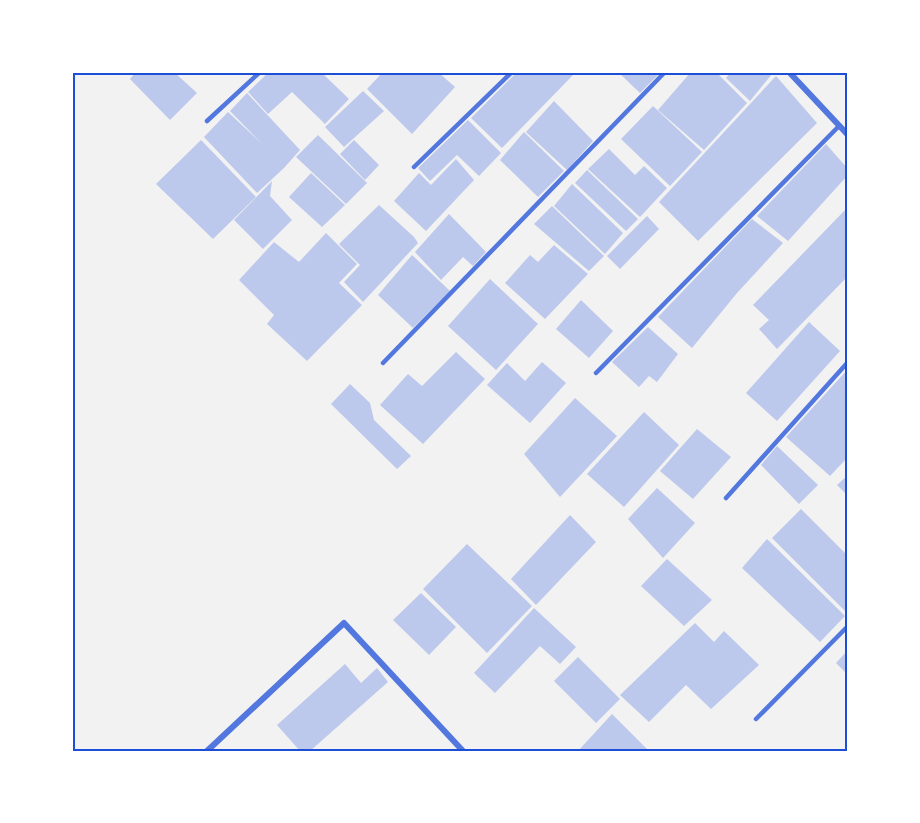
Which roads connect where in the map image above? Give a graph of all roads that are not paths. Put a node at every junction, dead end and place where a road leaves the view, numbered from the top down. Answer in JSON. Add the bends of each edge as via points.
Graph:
{"nodes":[{"id":1,"x":260,"y":72,"type":"edge"},
{"id":2,"x":512,"y":72,"type":"edge"},
{"id":3,"x":665,"y":72,"type":"edge"},
{"id":4,"x":789,"y":72,"type":"edge"},
{"id":5,"x":207,"y":121,"type":"dead end"},
{"id":6,"x":840,"y":126,"type":"junction"},
{"id":7,"x":848,"y":135,"type":"edge"},
{"id":8,"x":414,"y":167,"type":"dead end"},
{"id":9,"x":848,"y":362,"type":"edge"},
{"id":10,"x":383,"y":363,"type":"dead end"},
{"id":11,"x":596,"y":373,"type":"dead end"},
{"id":12,"x":726,"y":498,"type":"dead end"},
{"id":13,"x":848,"y":626,"type":"edge"},
{"id":14,"x":756,"y":719,"type":"dead end"},
{"id":15,"x":207,"y":751,"type":"edge"},
{"id":16,"x":463,"y":751,"type":"edge"}],
"edges":[{"from":1,"to":5,"type":"lane"},
{"from":2,"to":8,"type":"lane"},
{"from":3,"to":10,"type":"lane"},
{"from":4,"to":6,"type":"street"},
{"from":6,"to":7,"type":"street"},
{"from":6,"to":11,"type":"lane"},
{"from":9,"to":12,"type":"lane"},
{"from":13,"to":14,"type":"lane"},
{"from":15,"to":16,"type":"street","via":[[344,623]]}]}
